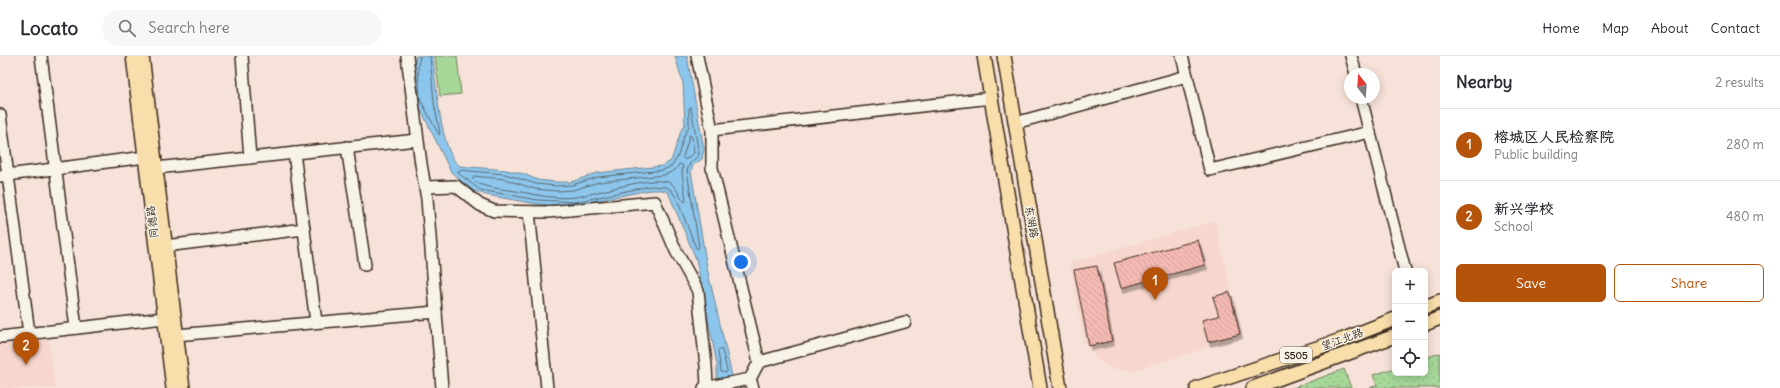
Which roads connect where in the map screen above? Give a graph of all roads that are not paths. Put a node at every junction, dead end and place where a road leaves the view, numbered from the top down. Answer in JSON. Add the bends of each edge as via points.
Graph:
{"nodes":[{"id":1,"x":41,"y":56,"type":"edge"},
{"id":2,"x":132,"y":56,"type":"edge"},
{"id":3,"x":142,"y":56,"type":"edge"},
{"id":4,"x":242,"y":56,"type":"edge"},
{"id":5,"x":407,"y":56,"type":"edge"},
{"id":6,"x":697,"y":56,"type":"edge"},
{"id":7,"x":984,"y":56,"type":"edge"},
{"id":8,"x":1004,"y":56,"type":"edge"},
{"id":9,"x":1182,"y":56,"type":"edge"},
{"id":10,"x":1351,"y":56,"type":"edge"},
{"id":11,"x":1354,"y":68,"type":"edge"},
{"id":12,"x":1187,"y":76,"type":"junction"},
{"id":13,"x":991,"y":98,"type":"junction"},
{"id":14,"x":1363,"y":104,"type":"edge"},
{"id":15,"x":0,"y":115,"type":"edge"},
{"id":16,"x":1015,"y":123,"type":"junction"},
{"id":17,"x":712,"y":130,"type":"junction"},
{"id":18,"x":1370,"y":132,"type":"junction"},
{"id":19,"x":418,"y":140,"type":"junction"},
{"id":20,"x":346,"y":147,"type":"junction"},
{"id":21,"x":294,"y":153,"type":"junction"},
{"id":22,"x":145,"y":158,"type":"junction"},
{"id":23,"x":250,"y":158,"type":"junction"},
{"id":24,"x":156,"y":168,"type":"junction"},
{"id":25,"x":56,"y":169,"type":"junction"},
{"id":26,"x":4,"y":176,"type":"edge"},
{"id":27,"x":425,"y":187,"type":"junction"},
{"id":28,"x":529,"y":212,"type":"junction"},
{"id":29,"x":304,"y":229,"type":"junction"},
{"id":30,"x":165,"y":246,"type":"junction"},
{"id":31,"x":365,"y":265,"type":"dead end"},
{"id":32,"x":1404,"y":268,"type":"edge"},
{"id":33,"x":1440,"y":301,"type":"edge"},
{"id":34,"x":1428,"y":306,"type":"edge"},
{"id":35,"x":436,"y":312,"type":"junction"},
{"id":36,"x":164,"y":318,"type":"junction"},
{"id":37,"x":1440,"y":318,"type":"edge"},
{"id":38,"x":1392,"y":320,"type":"edge"},
{"id":39,"x":316,"y":322,"type":"junction"},
{"id":40,"x":905,"y":322,"type":"dead end"},
{"id":41,"x":1428,"y":323,"type":"edge"},
{"id":42,"x":76,"y":328,"type":"junction"},
{"id":43,"x":29,"y":334,"type":"junction"},
{"id":44,"x":176,"y":335,"type":"junction"},
{"id":45,"x":0,"y":337,"type":"edge"},
{"id":46,"x":1392,"y":337,"type":"edge"},
{"id":47,"x":759,"y":362,"type":"junction"},
{"id":48,"x":752,"y":383,"type":"edge"},
{"id":49,"x":705,"y":387,"type":"edge"},
{"id":50,"x":173,"y":388,"type":"edge"},
{"id":51,"x":183,"y":388,"type":"edge"},
{"id":52,"x":442,"y":388,"type":"edge"},
{"id":53,"x":547,"y":388,"type":"edge"},
{"id":54,"x":1040,"y":388,"type":"edge"},
{"id":55,"x":1060,"y":388,"type":"edge"},
{"id":56,"x":1197,"y":388,"type":"edge"},
{"id":57,"x":1253,"y":388,"type":"edge"}],
"edges":[{"from":1,"to":25,"type":"street"},
{"from":2,"to":22,"type":"main road","name":"同德路"},
{"from":3,"to":24,"type":"main road","name":"同德路"},
{"from":4,"to":23,"type":"street"},
{"from":5,"to":19,"type":"street"},
{"from":6,"to":17,"type":"street"},
{"from":7,"to":13,"type":"main road","name":"东湖路"},
{"from":8,"to":16,"type":"main road","name":"东湖路"},
{"from":9,"to":12,"type":"street"},
{"from":10,"to":11,"type":"street"},
{"from":12,"to":16,"type":"street"},
{"from":12,"to":18,"type":"street","via":[[1210,170]]},
{"from":13,"to":17,"type":"street"},
{"from":13,"to":54,"type":"main road","name":"东湖路"},
{"from":14,"to":18,"type":"street"},
{"from":15,"to":26,"type":"street"},
{"from":16,"to":55,"type":"main road","name":"东湖路"},
{"from":17,"to":47,"type":"street","via":[[712,168]]},
{"from":18,"to":32,"type":"street"},
{"from":19,"to":20,"type":"street"},
{"from":19,"to":27,"type":"street"},
{"from":20,"to":21,"type":"street"},
{"from":20,"to":31,"type":"street"},
{"from":21,"to":23,"type":"street"},
{"from":21,"to":29,"type":"street"},
{"from":22,"to":25,"type":"street"},
{"from":22,"to":36,"type":"main road","name":"同德路"},
{"from":23,"to":24,"type":"street"},
{"from":24,"to":30,"type":"main road","name":"同德路"},
{"from":25,"to":26,"type":"street"},
{"from":25,"to":42,"type":"street"},
{"from":26,"to":43,"type":"street"},
{"from":27,"to":28,"type":"street","via":[[452,185],[462,189],[480,205],[494,211]]},
{"from":27,"to":35,"type":"street"},
{"from":28,"to":49,"type":"street","via":[[655,202],[674,246],[698,291],[706,366]]},
{"from":28,"to":53,"type":"street"},
{"from":29,"to":30,"type":"street"},
{"from":29,"to":39,"type":"street"},
{"from":30,"to":44,"type":"main road","name":"同德路"},
{"from":33,"to":34,"type":"main road"},
{"from":35,"to":39,"type":"street"},
{"from":35,"to":52,"type":"street"},
{"from":36,"to":42,"type":"street"},
{"from":36,"to":50,"type":"main road","name":"同德路"},
{"from":37,"to":41,"type":"main road"},
{"from":38,"to":56,"type":"main road","name":"望江北路","number":"S505","via":[[1344,339]]},
{"from":39,"to":44,"type":"street"},
{"from":40,"to":47,"type":"street"},
{"from":42,"to":43,"type":"street"},
{"from":43,"to":45,"type":"street"},
{"from":44,"to":51,"type":"main road","name":"同德路"},
{"from":46,"to":57,"type":"main road","name":"望江北路","number":"S505"},
{"from":47,"to":48,"type":"street"},
{"from":48,"to":49,"type":"street"}]}
